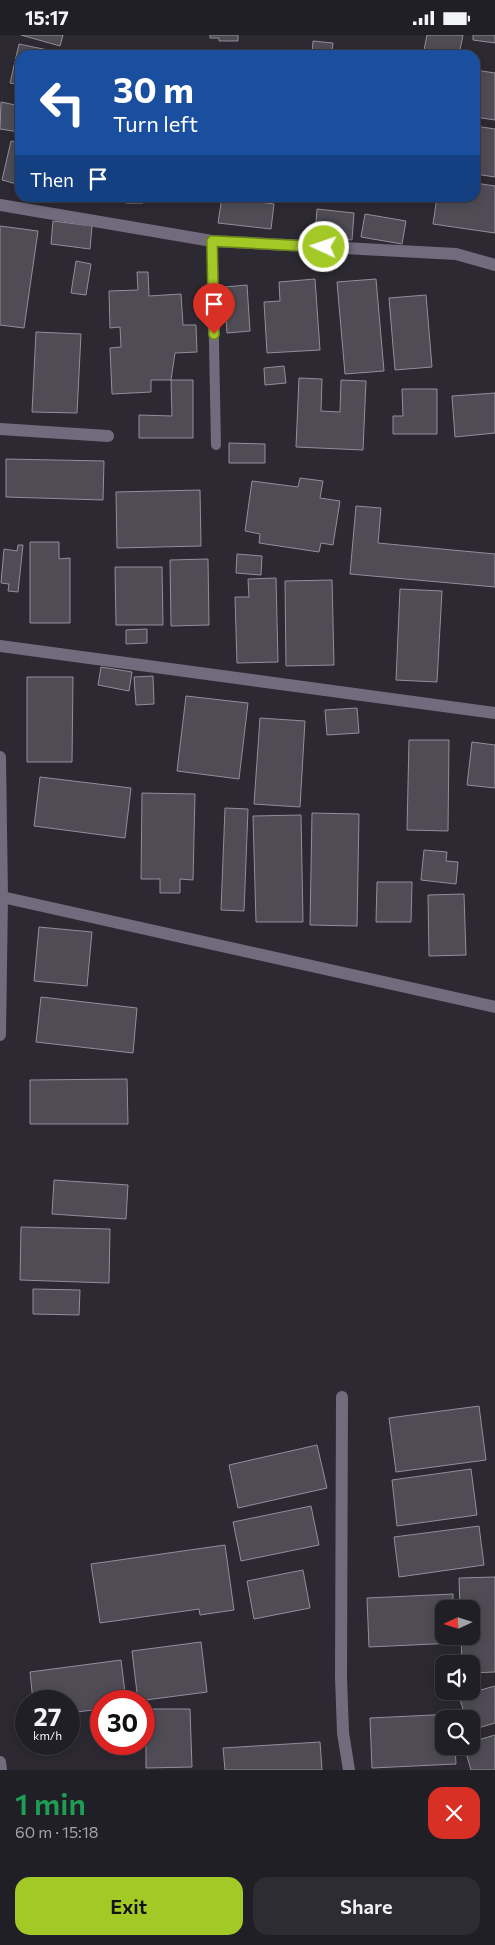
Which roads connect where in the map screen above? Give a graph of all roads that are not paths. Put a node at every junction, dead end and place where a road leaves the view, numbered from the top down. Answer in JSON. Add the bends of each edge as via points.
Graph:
{"nodes":[{"id":1,"x":0,"y":205,"type":"edge"},
{"id":2,"x":212,"y":241,"type":"junction"},
{"id":3,"x":495,"y":265,"type":"edge"},
{"id":4,"x":0,"y":429,"type":"edge"},
{"id":5,"x":108,"y":436,"type":"dead end"},
{"id":6,"x":216,"y":445,"type":"dead end"},
{"id":7,"x":0,"y":646,"type":"edge"},
{"id":8,"x":495,"y":713,"type":"edge"},
{"id":9,"x":0,"y":757,"type":"edge"},
{"id":10,"x":2,"y":897,"type":"junction"},
{"id":11,"x":495,"y":1007,"type":"edge"},
{"id":12,"x":0,"y":1035,"type":"edge"},
{"id":13,"x":342,"y":1397,"type":"dead end"},
{"id":14,"x":0,"y":1762,"type":"edge"},
{"id":15,"x":1,"y":1770,"type":"edge"},
{"id":16,"x":349,"y":1770,"type":"edge"}],
"edges":[{"from":1,"to":2,"type":"street"},
{"from":2,"to":3,"type":"street","via":[[456,255]]},
{"from":2,"to":6,"type":"lane"},
{"from":4,"to":5,"type":"street"},
{"from":7,"to":8,"type":"street"},
{"from":9,"to":10,"type":"street"},
{"from":10,"to":11,"type":"street"},
{"from":10,"to":12,"type":"street"},
{"from":13,"to":16,"type":"street","via":[[341,1677],[343,1733]]},
{"from":14,"to":15,"type":"street"}]}
